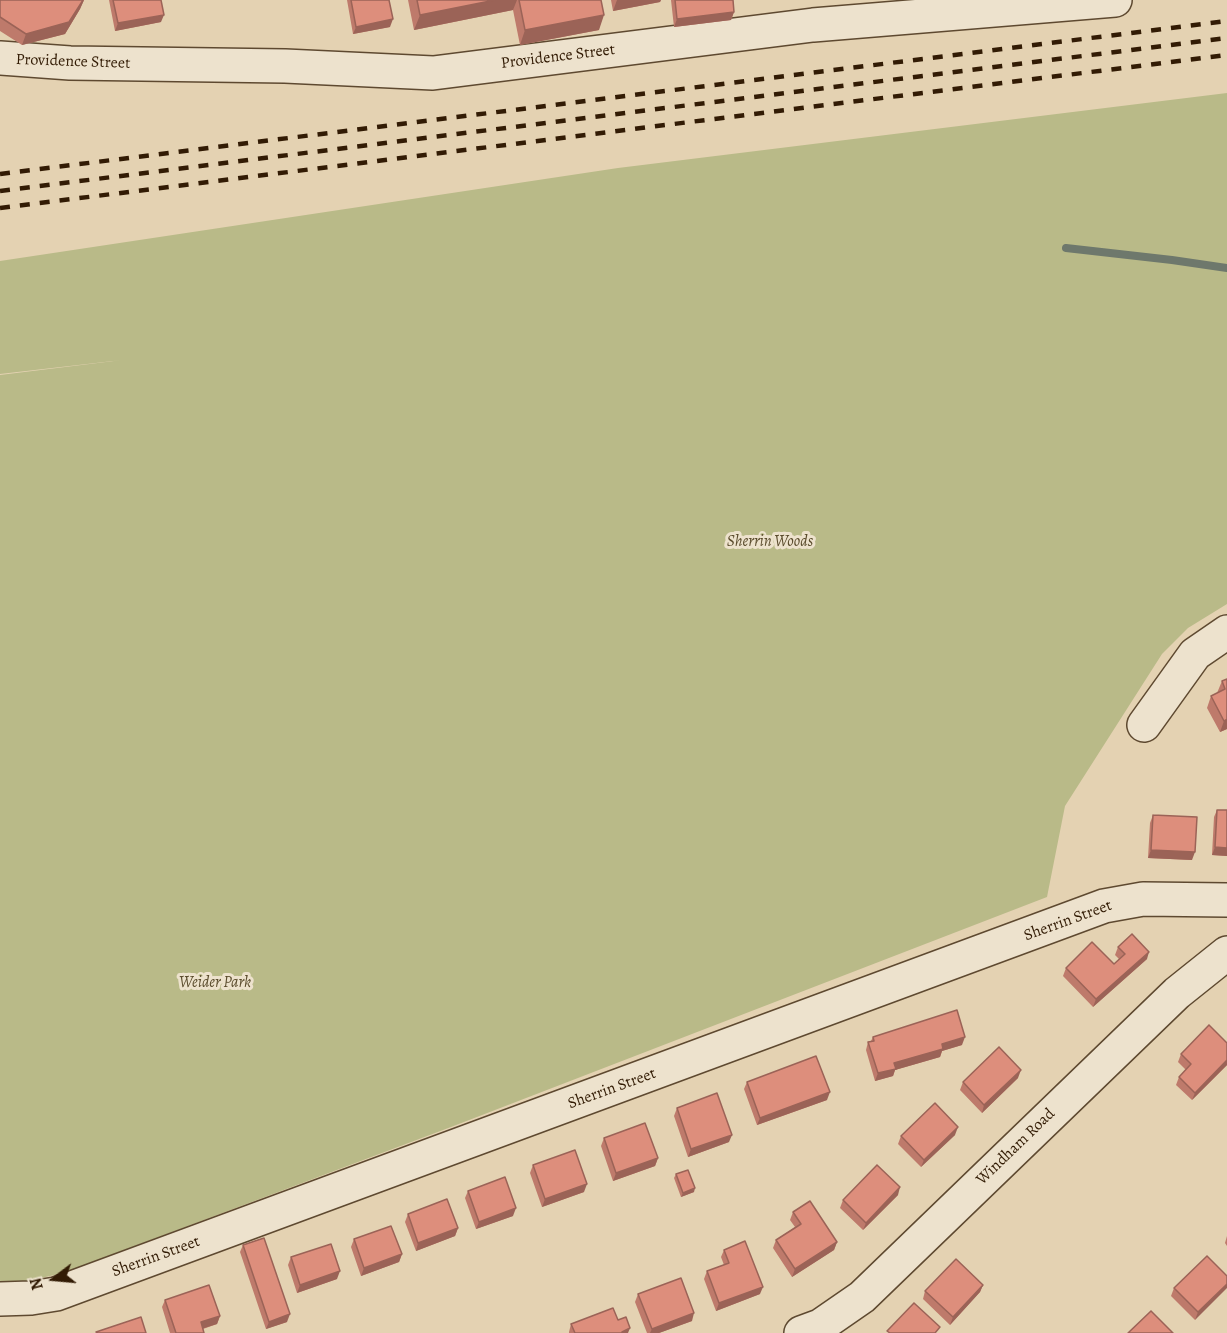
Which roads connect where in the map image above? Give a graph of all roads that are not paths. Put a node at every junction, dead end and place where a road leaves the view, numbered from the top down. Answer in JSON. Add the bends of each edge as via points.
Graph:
{"nodes":[{"id":1,"x":1115,"y":0,"type":"edge"},
{"id":2,"x":0,"y":58,"type":"edge"},
{"id":3,"x":1227,"y":632,"type":"edge"},
{"id":4,"x":1144,"y":725,"type":"dead end"},
{"id":5,"x":1227,"y":900,"type":"edge"},
{"id":6,"x":1227,"y":953,"type":"edge"},
{"id":7,"x":0,"y":1299,"type":"edge"},
{"id":8,"x":801,"y":1333,"type":"edge"}],
"edges":[{"from":1,"to":2,"type":"street","name":"Providence Street","via":[[813,25],[433,73]]},
{"from":3,"to":4,"type":"street","via":[[1195,654]]},
{"from":5,"to":7,"type":"street","name":"Sherrin Street","via":[[1143,899],[1104,906],[56,1294]]},
{"from":6,"to":8,"type":"street","name":"Windham Road","via":[[1177,993],[862,1297],[820,1326]]}]}
